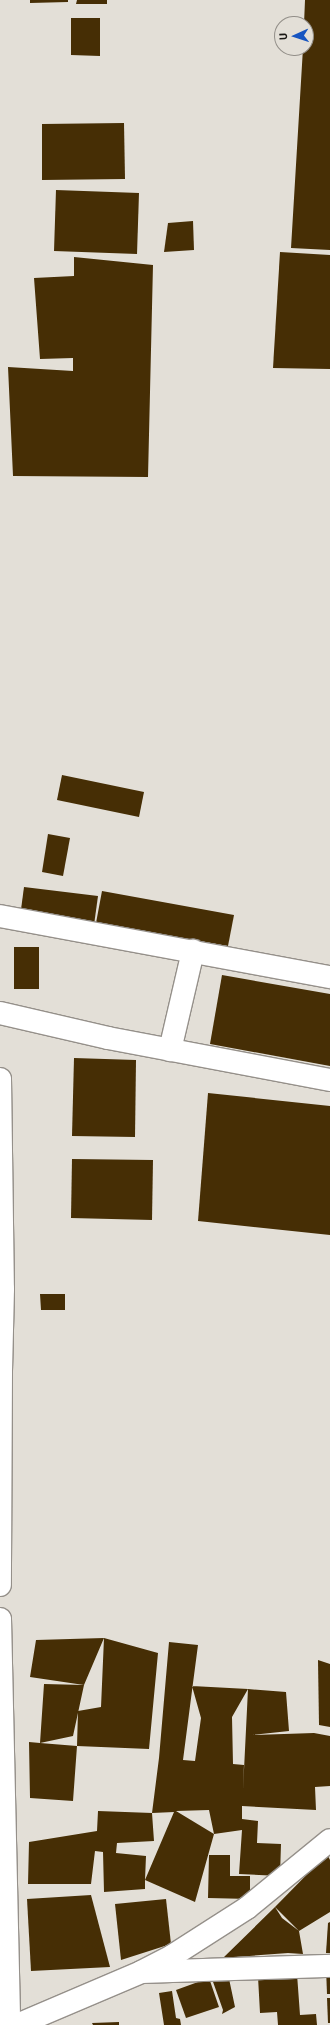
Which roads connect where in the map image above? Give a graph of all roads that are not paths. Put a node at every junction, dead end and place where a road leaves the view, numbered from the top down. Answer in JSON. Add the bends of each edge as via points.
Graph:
{"nodes":[{"id":1,"x":0,"y":916,"type":"edge"},
{"id":2,"x":193,"y":951,"type":"junction"},
{"id":3,"x":330,"y":977,"type":"edge"},
{"id":4,"x":0,"y":1013,"type":"edge"},
{"id":5,"x":170,"y":1050,"type":"junction"},
{"id":6,"x":0,"y":1079,"type":"edge"},
{"id":7,"x":330,"y":1080,"type":"edge"},
{"id":8,"x":2,"y":1289,"type":"edge"},
{"id":9,"x":0,"y":1585,"type":"edge"},
{"id":10,"x":0,"y":1619,"type":"edge"},
{"id":11,"x":330,"y":1840,"type":"edge"},
{"id":12,"x":330,"y":1966,"type":"edge"},
{"id":13,"x":141,"y":1972,"type":"junction"},
{"id":14,"x":9,"y":2025,"type":"edge"},
{"id":15,"x":17,"y":2025,"type":"edge"}],
"edges":[{"from":1,"to":2,"type":"street"},
{"from":2,"to":3,"type":"street"},
{"from":2,"to":5,"type":"street"},
{"from":4,"to":5,"type":"street"},
{"from":5,"to":7,"type":"street"},
{"from":6,"to":8,"type":"street"},
{"from":8,"to":9,"type":"street"},
{"from":10,"to":14,"type":"street"},
{"from":11,"to":13,"type":"street","via":[[247,1908],[172,1956]]},
{"from":12,"to":13,"type":"street"},
{"from":13,"to":15,"type":"street"}]}
